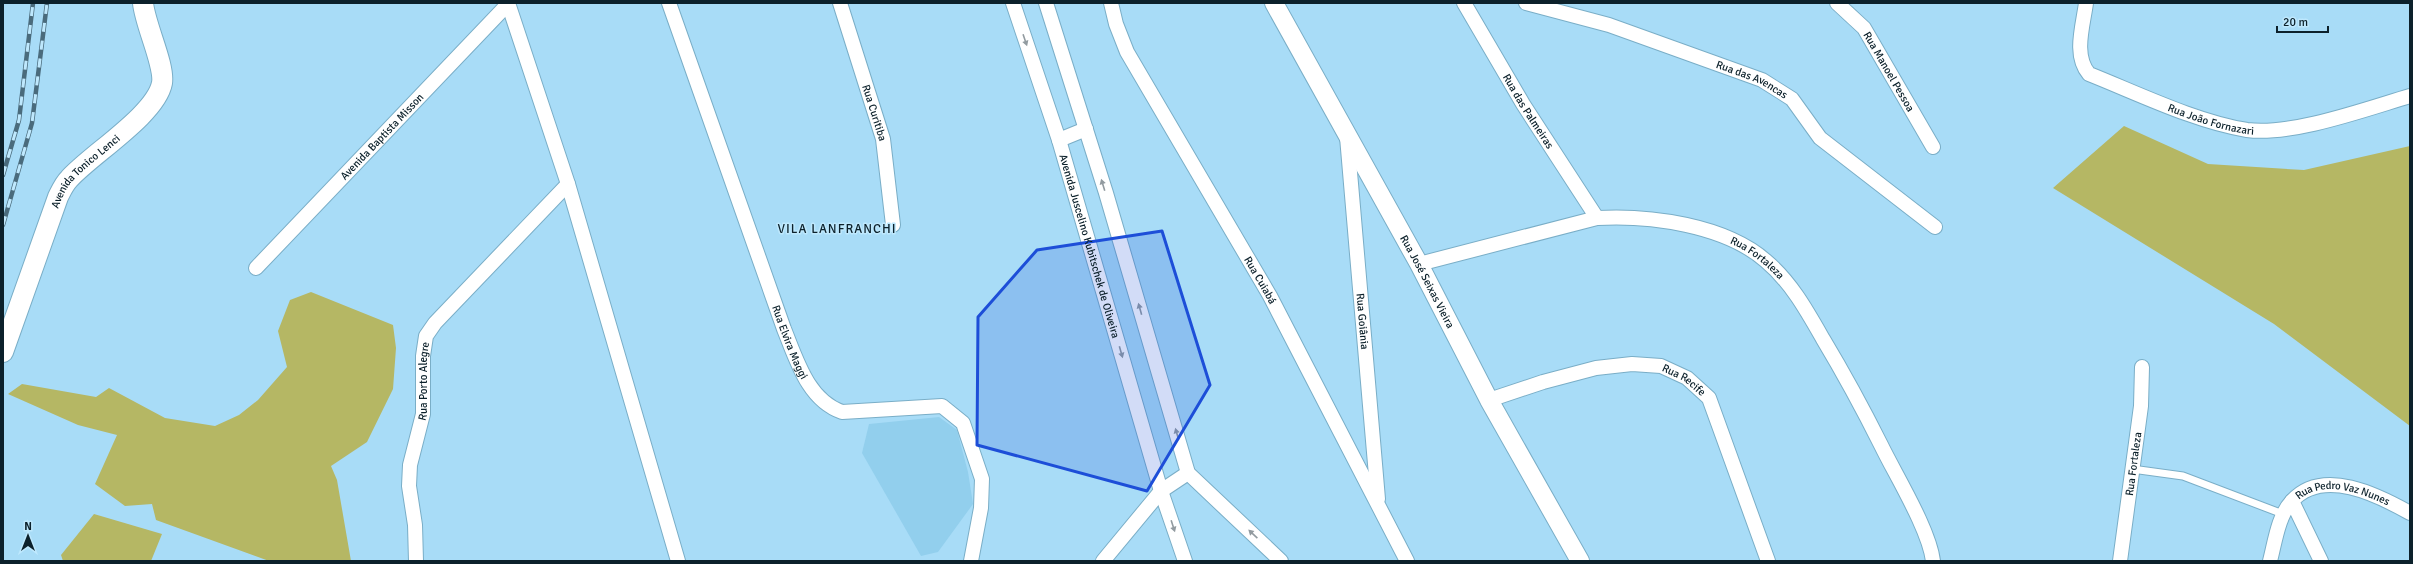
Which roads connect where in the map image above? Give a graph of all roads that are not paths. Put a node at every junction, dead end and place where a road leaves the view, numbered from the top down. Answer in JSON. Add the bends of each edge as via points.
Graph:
{"nodes":[{"id":1,"x":143,"y":3,"type":"edge"},
{"id":2,"x":669,"y":3,"type":"edge"},
{"id":3,"x":840,"y":3,"type":"edge"},
{"id":4,"x":1013,"y":3,"type":"edge"},
{"id":5,"x":1046,"y":3,"type":"edge"},
{"id":6,"x":1111,"y":3,"type":"edge"},
{"id":7,"x":1274,"y":3,"type":"edge"},
{"id":8,"x":1464,"y":3,"type":"edge"},
{"id":9,"x":1526,"y":3,"type":"edge"},
{"id":10,"x":1837,"y":3,"type":"edge"},
{"id":11,"x":2086,"y":3,"type":"edge"},
{"id":12,"x":508,"y":4,"type":"edge"},
{"id":13,"x":2410,"y":96,"type":"edge"},
{"id":14,"x":1086,"y":129,"type":"junction"},
{"id":15,"x":1347,"y":137,"type":"junction"},
{"id":16,"x":1059,"y":140,"type":"junction"},
{"id":17,"x":1933,"y":147,"type":"dead end"},
{"id":18,"x":568,"y":184,"type":"junction"},
{"id":19,"x":1597,"y":218,"type":"junction"},
{"id":20,"x":893,"y":225,"type":"dead end"},
{"id":21,"x":1935,"y":227,"type":"dead end"},
{"id":22,"x":1419,"y":264,"type":"junction"},
{"id":23,"x":256,"y":268,"type":"dead end"},
{"id":24,"x":3,"y":352,"type":"edge"},
{"id":25,"x":2142,"y":367,"type":"dead end"},
{"id":26,"x":1489,"y":400,"type":"junction"},
{"id":27,"x":2132,"y":469,"type":"junction"},
{"id":28,"x":1188,"y":473,"type":"junction"},
{"id":29,"x":1161,"y":491,"type":"junction"},
{"id":30,"x":2292,"y":501,"type":"junction"},
{"id":31,"x":1379,"y":506,"type":"junction"},
{"id":32,"x":2410,"y":513,"type":"edge"},
{"id":33,"x":2283,"y":514,"type":"junction"},
{"id":34,"x":416,"y":561,"type":"edge"},
{"id":35,"x":678,"y":561,"type":"edge"},
{"id":36,"x":970,"y":561,"type":"edge"},
{"id":37,"x":1103,"y":561,"type":"edge"},
{"id":38,"x":1185,"y":561,"type":"edge"},
{"id":39,"x":1281,"y":561,"type":"edge"},
{"id":40,"x":1407,"y":561,"type":"edge"},
{"id":41,"x":1580,"y":561,"type":"edge"},
{"id":42,"x":1768,"y":561,"type":"edge"},
{"id":43,"x":1933,"y":561,"type":"edge"},
{"id":44,"x":2120,"y":561,"type":"edge"},
{"id":45,"x":2270,"y":561,"type":"edge"},
{"id":46,"x":2321,"y":561,"type":"edge"}],
"edges":[{"from":1,"to":24,"type":"main road","name":"Avenida Tonico Lenci","via":[[144,17],[162,72],[162,83],[156,95],[136,119],[68,179],[58,197]]},
{"from":2,"to":36,"type":"street","name":"Rua Elvira Maggi","via":[[784,330],[814,394],[828,407],[842,412],[942,406],[963,423],[982,479],[981,508]]},
{"from":3,"to":20,"type":"street","name":"Rua Curitiba","via":[[883,139]]},
{"from":4,"to":16,"type":"street","name":"Avenida Juscelino Kubitschek de Oliveira","one_way":true},
{"from":5,"to":14,"type":"street"},
{"from":6,"to":31,"type":"street","name":"Rua Cuiabá","via":[[1127,52],[1270,296]]},
{"from":7,"to":15,"type":"street","name":"Rua José Seixas Vieira"},
{"from":8,"to":19,"type":"street","name":"Rua das Palmeiras","via":[[1523,104]]},
{"from":9,"to":21,"type":"street","name":"Rua das Avencas","via":[[1609,25],[1762,80],[1792,99],[1820,138]]},
{"from":10,"to":17,"type":"street","name":"Rua Manoel Pessoa","via":[[1864,28]]},
{"from":11,"to":13,"type":"street","name":"Rua João Fornazari","via":[[2080,54],[2082,66],[2089,74],[2194,115],[2247,130],[2287,128],[2321,122]]},
{"from":12,"to":18,"type":"street"},
{"from":12,"to":23,"type":"street","name":"Avenida Baptista Misson"},
{"from":14,"to":16,"type":"street"},
{"from":28,"to":14,"type":"street","one_way":true},
{"from":15,"to":22,"type":"street","name":"Rua José Seixas Vieira"},
{"from":15,"to":31,"type":"street","name":"Rua Goiânia"},
{"from":16,"to":29,"type":"street","name":"Avenida Juscelino Kubitschek de Oliveira","one_way":true},
{"from":18,"to":34,"type":"street","name":"Rua Porto Alegre","via":[[435,323],[426,336],[422,356],[422,414],[410,465],[409,486],[415,526]]},
{"from":18,"to":35,"type":"street"},
{"from":19,"to":22,"type":"street","name":"Rua Fortaleza"},
{"from":19,"to":43,"type":"street","name":"Rua Fortaleza","via":[[1625,216],[1709,231],[1745,246],[1766,261],[1800,300],[1856,395],[1925,535]]},
{"from":22,"to":26,"type":"street","name":"Rua José Seixas Vieira"},
{"from":25,"to":27,"type":"street","name":"Rua Fortaleza","via":[[2141,406]]},
{"from":26,"to":41,"type":"street","name":"Rua José Seixas Vieira"},
{"from":26,"to":42,"type":"street","name":"Rua Recife","via":[[1596,368],[1625,365],[1661,366],[1687,378],[1709,398]]},
{"from":27,"to":33,"type":"lane","via":[[2182,476]]},
{"from":27,"to":44,"type":"street","name":"Rua Fortaleza"},
{"from":28,"to":29,"type":"street"},
{"from":39,"to":28,"type":"street","one_way":true},
{"from":29,"to":37,"type":"street"},
{"from":29,"to":38,"type":"street","name":"Avenida Juscelino Kubitschek de Oliveira","one_way":true},
{"from":30,"to":32,"type":"street","name":"Rua Pedro Vaz Nunes","via":[[2310,488],[2325,484],[2343,486],[2388,501]]},
{"from":30,"to":33,"type":"street","name":"Rua Pedro Vaz Nunes"},
{"from":30,"to":46,"type":"street"},
{"from":31,"to":40,"type":"street","name":"Rua Cuiabá"},
{"from":33,"to":45,"type":"street","name":"Rua Pedro Vaz Nunes"}]}
